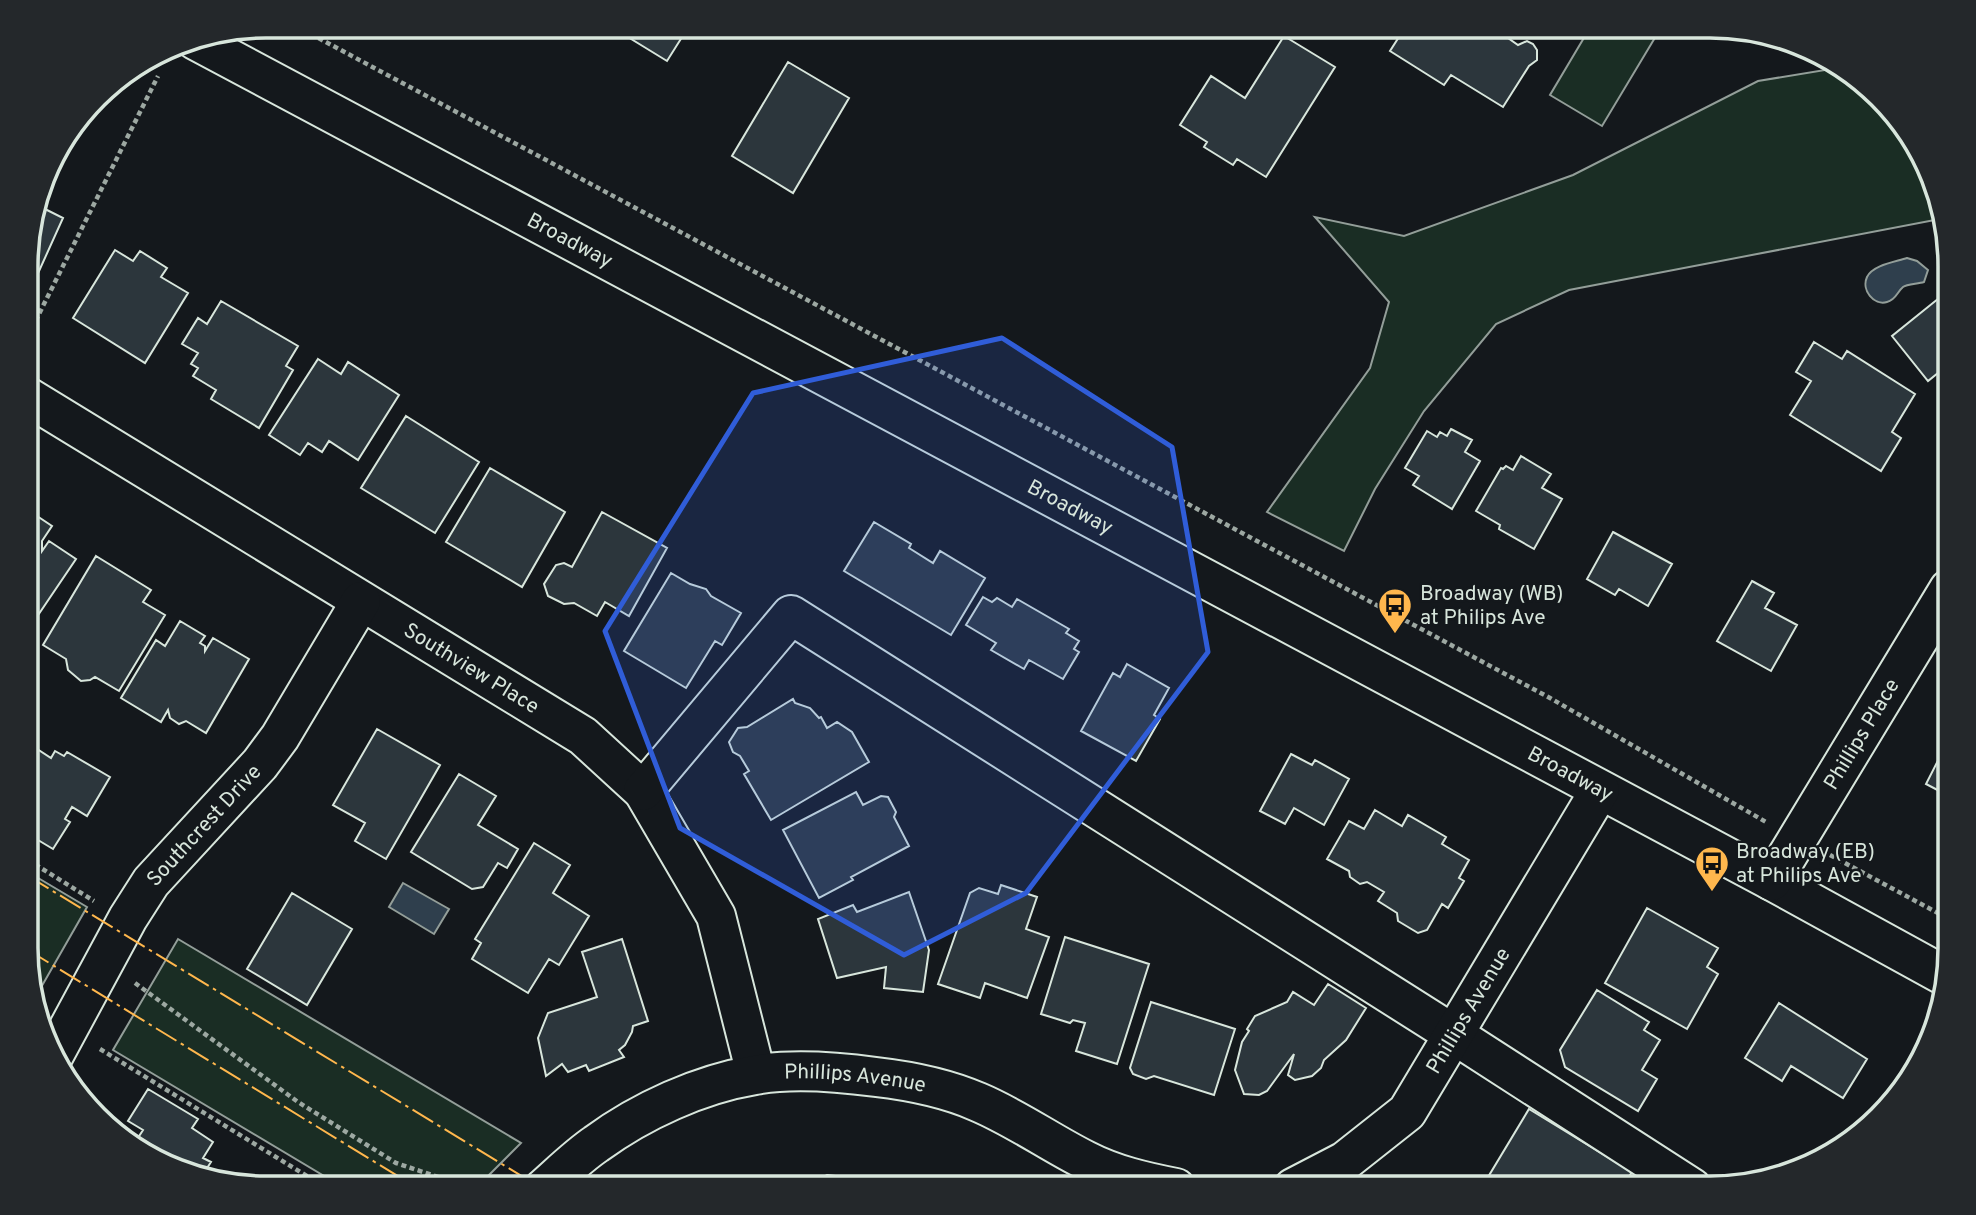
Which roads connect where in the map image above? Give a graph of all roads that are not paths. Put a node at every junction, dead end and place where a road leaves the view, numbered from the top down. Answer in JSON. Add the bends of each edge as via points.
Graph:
{"nodes":[{"id":1,"x":208,"y":47,"type":"edge"},
{"id":2,"x":38,"y":403,"type":"edge"},
{"id":3,"x":362,"y":601,"type":"junction"},
{"id":4,"x":1937,"y":609,"type":"edge"},
{"id":5,"x":1600,"y":790,"type":"junction"},
{"id":6,"x":643,"y":791,"type":"junction"},
{"id":7,"x":1772,"y":881,"type":"junction"},
{"id":8,"x":1936,"y":971,"type":"edge"},
{"id":9,"x":1453,"y":1034,"type":"junction"},
{"id":10,"x":60,"y":1044,"type":"edge"},
{"id":11,"x":756,"y":1074,"type":"junction"},
{"id":12,"x":1129,"y":1176,"type":"edge"},
{"id":13,"x":1316,"y":1176,"type":"edge"},
{"id":14,"x":1673,"y":1176,"type":"edge"},
{"id":15,"x":557,"y":1177,"type":"edge"}],
"edges":[{"from":1,"to":5,"type":"street","name":"Broadway"},
{"from":2,"to":3,"type":"street","name":"Southview Place"},
{"from":3,"to":6,"type":"street","name":"Southview Place","via":[[583,736]]},
{"from":3,"to":10,"type":"street","name":"Southcrest Drive","via":[[260,764],[151,881]]},
{"from":4,"to":7,"type":"street","name":"Phillips Place"},
{"from":5,"to":7,"type":"street","name":"Broadway"},
{"from":5,"to":9,"type":"street","name":"Phillips Avenue"},
{"from":6,"to":9,"type":"street","via":[[791,615]]},
{"from":6,"to":11,"type":"street","name":"Southview Place","via":[[716,916]]},
{"from":7,"to":8,"type":"street","name":"Broadway"},
{"from":9,"to":13,"type":"street","name":"Phillips Avenue","via":[[1407,1112],[1346,1161]]},
{"from":9,"to":14,"type":"street"},
{"from":11,"to":12,"type":"street","name":"Phillips Avenue","via":[[847,1073],[915,1082],[976,1101],[1086,1161]]},
{"from":11,"to":15,"type":"street","name":"Phillips Avenue","via":[[685,1096],[640,1117],[596,1144]]}]}
